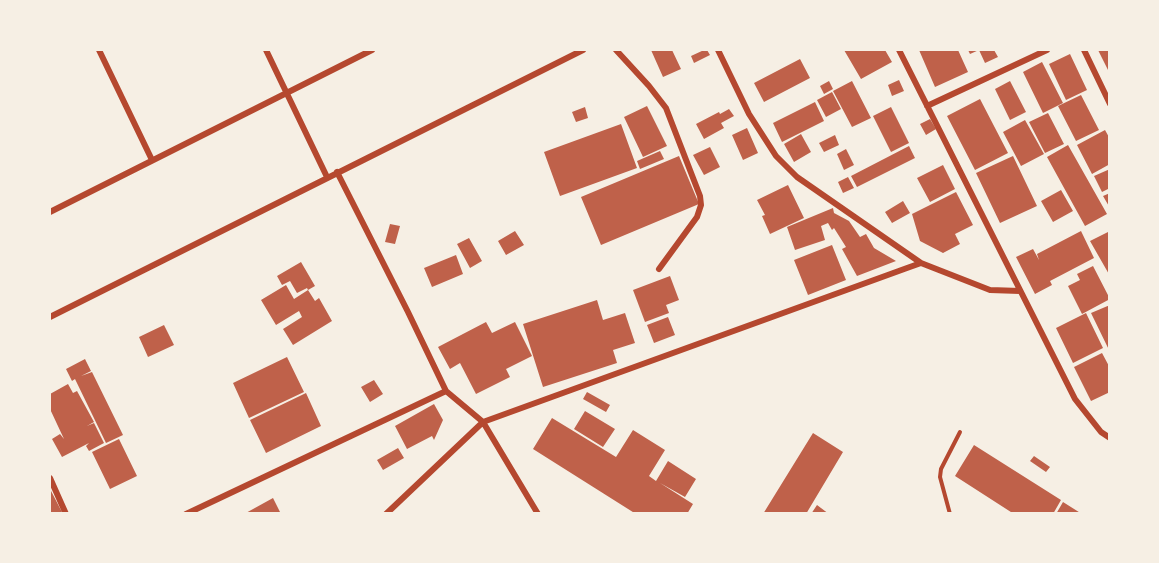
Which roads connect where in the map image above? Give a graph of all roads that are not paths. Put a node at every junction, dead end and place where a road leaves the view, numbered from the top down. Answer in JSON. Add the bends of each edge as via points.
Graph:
{"nodes":[{"id":1,"x":99,"y":50,"type":"edge"},
{"id":2,"x":266,"y":50,"type":"edge"},
{"id":3,"x":372,"y":50,"type":"edge"},
{"id":4,"x":583,"y":50,"type":"edge"},
{"id":5,"x":616,"y":50,"type":"edge"},
{"id":6,"x":718,"y":50,"type":"edge"},
{"id":7,"x":899,"y":50,"type":"edge"},
{"id":8,"x":1047,"y":50,"type":"edge"},
{"id":9,"x":1084,"y":50,"type":"edge"},
{"id":10,"x":286,"y":93,"type":"junction"},
{"id":11,"x":1110,"y":104,"type":"edge"},
{"id":12,"x":927,"y":106,"type":"junction"},
{"id":13,"x":152,"y":160,"type":"junction"},
{"id":14,"x":337,"y":172,"type":"junction"},
{"id":15,"x":327,"y":177,"type":"junction"},
{"id":16,"x":50,"y":212,"type":"edge"},
{"id":17,"x":921,"y":263,"type":"junction"},
{"id":18,"x":659,"y":269,"type":"dead end"},
{"id":19,"x":1020,"y":291,"type":"junction"},
{"id":20,"x":50,"y":317,"type":"edge"},
{"id":21,"x":446,"y":391,"type":"junction"},
{"id":22,"x":483,"y":422,"type":"junction"},
{"id":23,"x":960,"y":432,"type":"dead end"},
{"id":24,"x":1110,"y":438,"type":"edge"},
{"id":25,"x":50,"y":478,"type":"edge"},
{"id":26,"x":66,"y":513,"type":"edge"},
{"id":27,"x":186,"y":513,"type":"edge"},
{"id":28,"x":386,"y":513,"type":"edge"},
{"id":29,"x":538,"y":513,"type":"edge"},
{"id":30,"x":950,"y":513,"type":"edge"}],
"edges":[{"from":1,"to":13,"type":"street"},
{"from":2,"to":10,"type":"street"},
{"from":3,"to":10,"type":"street"},
{"from":4,"to":14,"type":"street"},
{"from":5,"to":18,"type":"street","via":[[666,108],[700,196],[697,217]]},
{"from":6,"to":17,"type":"street","via":[[749,114],[776,156],[796,177]]},
{"from":7,"to":12,"type":"street"},
{"from":8,"to":12,"type":"street"},
{"from":9,"to":11,"type":"street"},
{"from":10,"to":13,"type":"street"},
{"from":10,"to":15,"type":"street"},
{"from":12,"to":19,"type":"street"},
{"from":13,"to":16,"type":"street"},
{"from":14,"to":15,"type":"street"},
{"from":14,"to":21,"type":"street"},
{"from":15,"to":20,"type":"street"},
{"from":17,"to":19,"type":"street","via":[[990,290]]},
{"from":17,"to":22,"type":"street"},
{"from":19,"to":24,"type":"street","via":[[1075,399]]},
{"from":21,"to":22,"type":"street"},
{"from":21,"to":27,"type":"street"},
{"from":22,"to":28,"type":"street"},
{"from":22,"to":29,"type":"street"},
{"from":23,"to":30,"type":"lane","via":[[940,477]]},
{"from":25,"to":26,"type":"street"}]}
